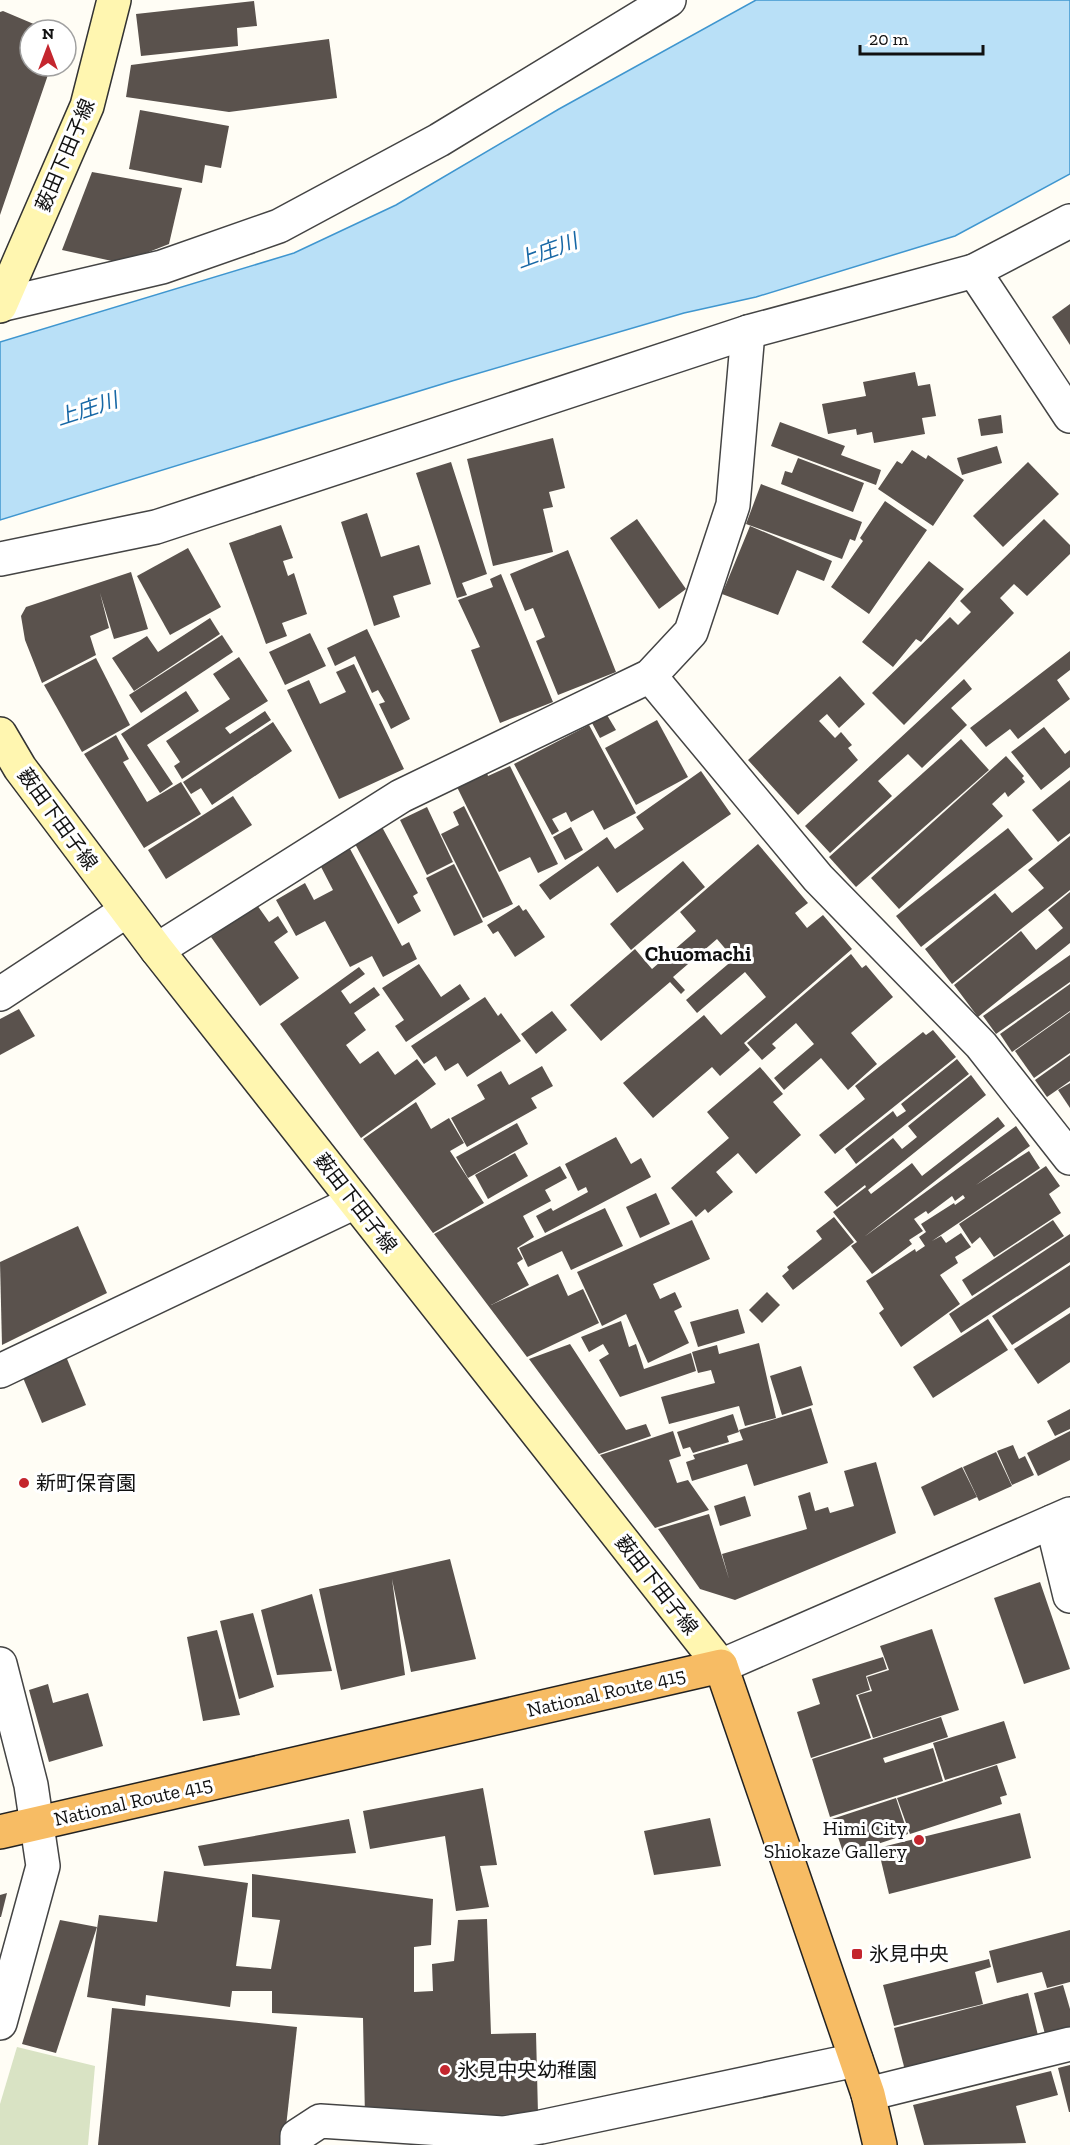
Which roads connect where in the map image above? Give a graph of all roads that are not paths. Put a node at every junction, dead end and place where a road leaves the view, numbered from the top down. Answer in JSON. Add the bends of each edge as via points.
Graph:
{"nodes":[{"id":1,"x":114,"y":0,"type":"edge"},
{"id":2,"x":669,"y":0,"type":"edge"},
{"id":3,"x":1070,"y":220,"type":"edge"},
{"id":4,"x":974,"y":271,"type":"junction"},
{"id":5,"x":0,"y":305,"type":"edge"},
{"id":6,"x":748,"y":332,"type":"junction"},
{"id":7,"x":1070,"y":417,"type":"edge"},
{"id":8,"x":0,"y":559,"type":"edge"},
{"id":9,"x":650,"y":676,"type":"junction"},
{"id":10,"x":0,"y":734,"type":"edge"},
{"id":11,"x":126,"y":911,"type":"junction"},
{"id":12,"x":157,"y":950,"type":"junction"},
{"id":13,"x":0,"y":994,"type":"edge"},
{"id":14,"x":1070,"y":1158,"type":"edge"},
{"id":15,"x":355,"y":1202,"type":"junction"},
{"id":16,"x":0,"y":1371,"type":"edge"},
{"id":17,"x":1061,"y":1518,"type":"edge"},
{"id":18,"x":1070,"y":1596,"type":"edge"},
{"id":19,"x":0,"y":1664,"type":"edge"},
{"id":20,"x":721,"y":1666,"type":"junction"},
{"id":21,"x":39,"y":1822,"type":"junction"},
{"id":22,"x":0,"y":1832,"type":"edge"},
{"id":23,"x":0,"y":2023,"type":"edge"},
{"id":24,"x":1070,"y":2044,"type":"edge"},
{"id":25,"x":856,"y":2060,"type":"junction"},
{"id":26,"x":868,"y":2094,"type":"junction"},
{"id":27,"x":501,"y":2139,"type":"edge"},
{"id":28,"x":297,"y":2145,"type":"edge"},
{"id":29,"x":880,"y":2145,"type":"edge"}],
"edges":[{"from":1,"to":5,"type":"main road","name":"薮田下田子線","via":[[87,106]]},
{"from":2,"to":5,"type":"street","via":[[439,140],[279,226],[162,267]]},
{"from":3,"to":4,"type":"street"},
{"from":4,"to":6,"type":"street"},
{"from":4,"to":7,"type":"street"},
{"from":6,"to":8,"type":"street","via":[[156,527]]},
{"from":6,"to":9,"type":"street","via":[[733,505],[691,632]]},
{"from":9,"to":12,"type":"street","via":[[401,796]]},
{"from":9,"to":14,"type":"street","via":[[818,878],[981,1045]]},
{"from":10,"to":11,"type":"main road","name":"薮田下田子線","via":[[20,768]]},
{"from":11,"to":12,"type":"main road","name":"薮田下田子線"},
{"from":11,"to":13,"type":"street"},
{"from":12,"to":15,"type":"main road","name":"薮田下田子線"},
{"from":15,"to":16,"type":"street"},
{"from":15,"to":20,"type":"main road","name":"薮田下田子線"},
{"from":17,"to":18,"type":"street"},
{"from":17,"to":20,"type":"street"},
{"from":19,"to":21,"type":"street"},
{"from":20,"to":21,"type":"highway","name":"National Route 415"},
{"from":20,"to":25,"type":"highway"},
{"from":21,"to":22,"type":"highway","name":"National Route 415"},
{"from":21,"to":23,"type":"street","via":[[43,1866]]},
{"from":24,"to":26,"type":"street"},
{"from":25,"to":26,"type":"highway"},
{"from":25,"to":27,"type":"street"},
{"from":26,"to":29,"type":"highway"},
{"from":27,"to":28,"type":"street","via":[[320,2121],[297,2136]]}]}
